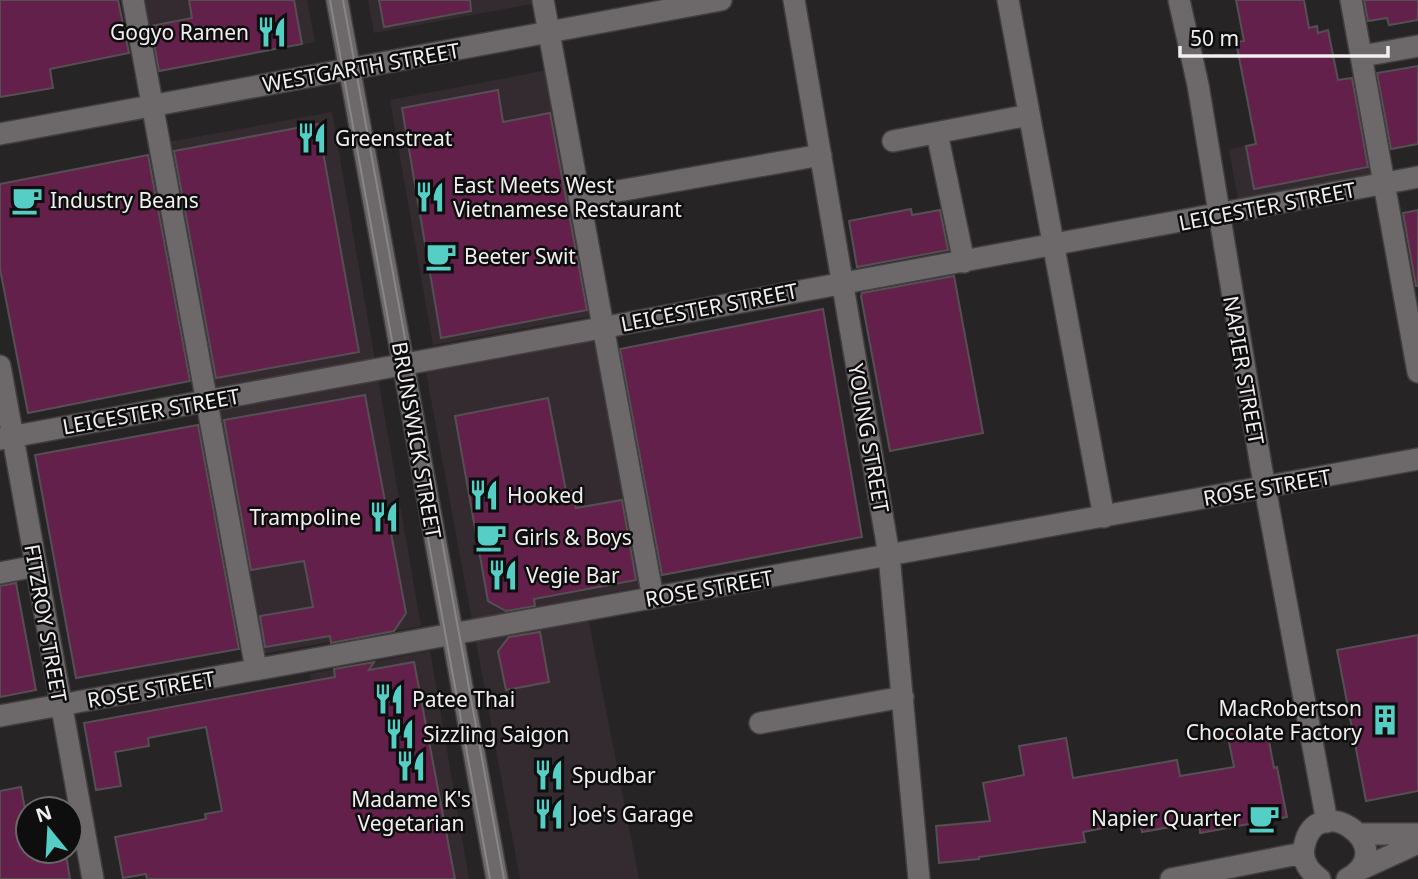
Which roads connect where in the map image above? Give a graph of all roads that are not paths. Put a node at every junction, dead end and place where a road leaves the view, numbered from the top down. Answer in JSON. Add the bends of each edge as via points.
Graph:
{"nodes":[{"id":1,"x":133,"y":0,"type":"edge"},
{"id":2,"x":337,"y":0,"type":"edge"},
{"id":3,"x":543,"y":0,"type":"edge"},
{"id":4,"x":721,"y":0,"type":"edge"},
{"id":5,"x":794,"y":0,"type":"edge"},
{"id":6,"x":1008,"y":0,"type":"edge"},
{"id":7,"x":1179,"y":0,"type":"edge"},
{"id":8,"x":1352,"y":0,"type":"edge"},
{"id":9,"x":683,"y":4,"type":"edge"},
{"id":10,"x":549,"y":32,"type":"junction"},
{"id":11,"x":1418,"y":46,"type":"edge"},
{"id":12,"x":1362,"y":56,"type":"junction"},
{"id":13,"x":350,"y":69,"type":"junction"},
{"id":14,"x":153,"y":105,"type":"junction"},
{"id":15,"x":1029,"y":116,"type":"junction"},
{"id":16,"x":937,"y":133,"type":"junction"},
{"id":17,"x":0,"y":134,"type":"edge"},
{"id":18,"x":893,"y":141,"type":"dead end"},
{"id":19,"x":821,"y":155,"type":"junction"},
{"id":20,"x":1418,"y":177,"type":"edge"},
{"id":21,"x":1383,"y":184,"type":"junction"},
{"id":22,"x":579,"y":198,"type":"junction"},
{"id":23,"x":1218,"y":215,"type":"junction"},
{"id":24,"x":1054,"y":245,"type":"junction"},
{"id":25,"x":964,"y":262,"type":"junction"},
{"id":26,"x":842,"y":283,"type":"junction"},
{"id":27,"x":1413,"y":324,"type":"edge"},
{"id":28,"x":603,"y":327,"type":"junction"},
{"id":29,"x":403,"y":365,"type":"junction"},
{"id":30,"x":0,"y":366,"type":"edge"},
{"id":31,"x":1418,"y":373,"type":"edge"},
{"id":32,"x":206,"y":401,"type":"junction"},
{"id":33,"x":6,"y":437,"type":"edge"},
{"id":34,"x":1418,"y":460,"type":"edge"},
{"id":35,"x":1265,"y":488,"type":"junction"},
{"id":36,"x":1104,"y":517,"type":"junction"},
{"id":37,"x":888,"y":555,"type":"junction"},
{"id":38,"x":36,"y":566,"type":"junction"},
{"id":39,"x":0,"y":573,"type":"edge"},
{"id":40,"x":653,"y":598,"type":"junction"},
{"id":41,"x":453,"y":633,"type":"junction"},
{"id":42,"x":256,"y":669,"type":"junction"},
{"id":43,"x":903,"y":697,"type":"junction"},
{"id":44,"x":61,"y":705,"type":"junction"},
{"id":45,"x":0,"y":716,"type":"edge"},
{"id":46,"x":760,"y":723,"type":"dead end"},
{"id":47,"x":1327,"y":822,"type":"junction"},
{"id":48,"x":1359,"y":834,"type":"junction"},
{"id":49,"x":1418,"y":835,"type":"edge"},
{"id":50,"x":1418,"y":843,"type":"edge"},
{"id":51,"x":1303,"y":853,"type":"junction"},
{"id":52,"x":1353,"y":874,"type":"edge"},
{"id":53,"x":93,"y":879,"type":"edge"},
{"id":54,"x":498,"y":879,"type":"edge"},
{"id":55,"x":919,"y":879,"type":"edge"},
{"id":56,"x":1171,"y":879,"type":"edge"},
{"id":57,"x":1321,"y":879,"type":"edge"}],
"edges":[{"from":1,"to":14,"type":"street"},
{"from":2,"to":13,"type":"street","name":"BRUNSWICK STREET"},
{"from":3,"to":10,"type":"street"},
{"from":4,"to":9,"type":"street","name":"WESTGARTH STREET"},
{"from":5,"to":19,"type":"street","name":"YOUNG STREET"},
{"from":6,"to":15,"type":"street"},
{"from":7,"to":23,"type":"street","name":"NAPIER STREET","via":[[1198,85]]},
{"from":8,"to":12,"type":"street"},
{"from":9,"to":10,"type":"street","name":"WESTGARTH STREET"},
{"from":10,"to":13,"type":"street","name":"WESTGARTH STREET"},
{"from":10,"to":22,"type":"street"},
{"from":11,"to":12,"type":"street"},
{"from":12,"to":21,"type":"street"},
{"from":13,"to":14,"type":"street","name":"WESTGARTH STREET"},
{"from":13,"to":29,"type":"street","name":"BRUNSWICK STREET"},
{"from":14,"to":17,"type":"street","name":"WESTGARTH STREET"},
{"from":14,"to":32,"type":"street"},
{"from":15,"to":16,"type":"street"},
{"from":15,"to":24,"type":"street"},
{"from":16,"to":18,"type":"street"},
{"from":16,"to":25,"type":"street"},
{"from":19,"to":22,"type":"street"},
{"from":19,"to":26,"type":"street","name":"YOUNG STREET"},
{"from":20,"to":21,"type":"street","name":"LEICESTER STREET"},
{"from":21,"to":23,"type":"street","name":"LEICESTER STREET"},
{"from":21,"to":27,"type":"street"},
{"from":22,"to":28,"type":"street"},
{"from":23,"to":24,"type":"street","name":"LEICESTER STREET"},
{"from":23,"to":35,"type":"street","name":"NAPIER STREET"},
{"from":24,"to":25,"type":"street","name":"LEICESTER STREET"},
{"from":24,"to":36,"type":"street"},
{"from":25,"to":26,"type":"street","name":"LEICESTER STREET"},
{"from":26,"to":28,"type":"street","name":"LEICESTER STREET"},
{"from":26,"to":37,"type":"street","name":"YOUNG STREET"},
{"from":27,"to":31,"type":"street"},
{"from":28,"to":29,"type":"street","name":"LEICESTER STREET"},
{"from":28,"to":40,"type":"street"},
{"from":29,"to":32,"type":"street","name":"LEICESTER STREET"},
{"from":29,"to":41,"type":"street","name":"BRUNSWICK STREET"},
{"from":30,"to":33,"type":"street","name":"FITZROY STREET"},
{"from":32,"to":33,"type":"street","name":"LEICESTER STREET"},
{"from":32,"to":42,"type":"street"},
{"from":33,"to":38,"type":"street","name":"FITZROY STREET"},
{"from":34,"to":35,"type":"street","name":"ROSE STREET"},
{"from":35,"to":36,"type":"street","name":"ROSE STREET"},
{"from":35,"to":47,"type":"street","name":"NAPIER STREET"},
{"from":36,"to":37,"type":"street","name":"ROSE STREET"},
{"from":37,"to":40,"type":"street","name":"ROSE STREET"},
{"from":37,"to":43,"type":"street","name":"YOUNG STREET"},
{"from":38,"to":39,"type":"street"},
{"from":38,"to":44,"type":"street","name":"FITZROY STREET"},
{"from":40,"to":41,"type":"street","name":"ROSE STREET"},
{"from":41,"to":42,"type":"street","name":"ROSE STREET"},
{"from":41,"to":54,"type":"street","name":"BRUNSWICK STREET"},
{"from":42,"to":44,"type":"street","name":"ROSE STREET"},
{"from":43,"to":46,"type":"street"},
{"from":43,"to":55,"type":"street","name":"YOUNG STREET"},
{"from":44,"to":45,"type":"street","name":"ROSE STREET"},
{"from":44,"to":53,"type":"street","name":"FITZROY STREET"},
{"from":47,"to":48,"type":"street","via":[[1345,823]]},
{"from":47,"to":51,"type":"street","via":[[1312,830]]},
{"from":48,"to":49,"type":"street"},
{"from":48,"to":52,"type":"street","via":[[1365,852]]},
{"from":50,"to":52,"type":"street"},
{"from":51,"to":56,"type":"street"},
{"from":51,"to":57,"type":"street","via":[[1311,872]]}]}
